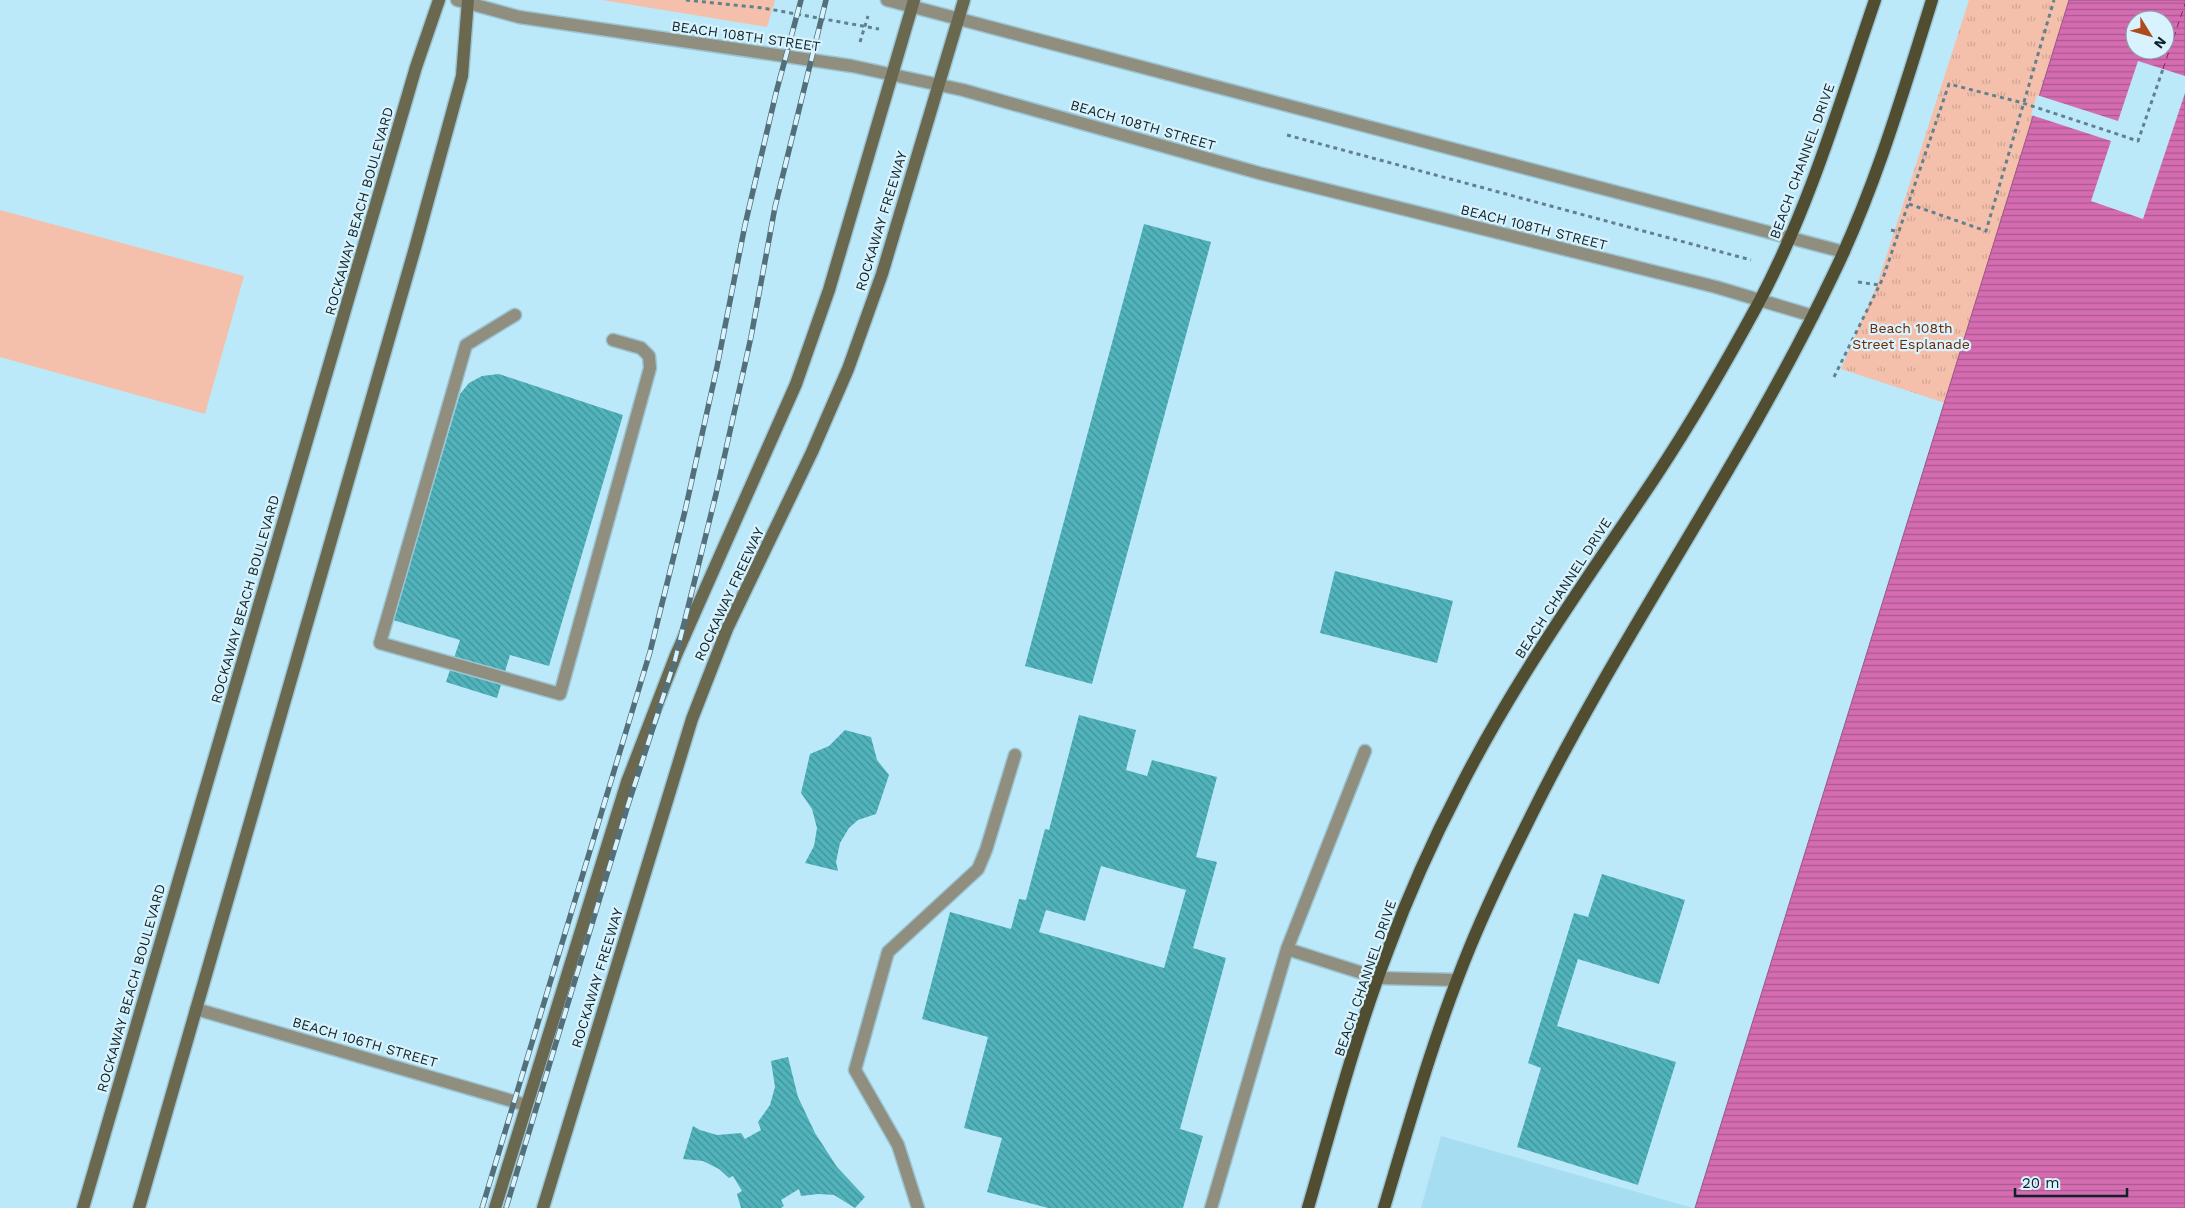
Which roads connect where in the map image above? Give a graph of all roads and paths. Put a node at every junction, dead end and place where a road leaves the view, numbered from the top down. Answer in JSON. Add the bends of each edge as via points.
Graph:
{"nodes":[{"id":1,"x":439,"y":0,"type":"edge"},
{"id":2,"x":686,"y":0,"type":"edge"},
{"id":3,"x":887,"y":0,"type":"edge"},
{"id":4,"x":964,"y":0,"type":"edge"},
{"id":5,"x":1876,"y":0,"type":"edge"},
{"id":6,"x":1932,"y":0,"type":"edge"},
{"id":7,"x":2054,"y":0,"type":"edge"},
{"id":8,"x":464,"y":1,"type":"edge"},
{"id":9,"x":913,"y":3,"type":"edge"},
{"id":10,"x":868,"y":13,"type":"dead end"},
{"id":11,"x":958,"y":19,"type":"junction"},
{"id":12,"x":865,"y":26,"type":"junction"},
{"id":13,"x":906,"y":34,"type":"junction"},
{"id":14,"x":860,"y":42,"type":"dead end"},
{"id":15,"x":2163,"y":69,"type":"dead end"},
{"id":16,"x":893,"y":75,"type":"junction"},
{"id":17,"x":938,"y":84,"type":"junction"},
{"id":18,"x":2023,"y":103,"type":"junction"},
{"id":19,"x":1282,"y":134,"type":"dead end"},
{"id":20,"x":1909,"y":204,"type":"junction"},
{"id":21,"x":1891,"y":230,"type":"dead end"},
{"id":22,"x":1899,"y":232,"type":"junction"},
{"id":23,"x":1790,"y":239,"type":"junction"},
{"id":24,"x":1736,"y":249,"type":"dead end"},
{"id":25,"x":1844,"y":252,"type":"junction"},
{"id":26,"x":1732,"y":255,"type":"junction"},
{"id":27,"x":1729,"y":261,"type":"dead end"},
{"id":28,"x":1759,"y":301,"type":"junction"},
{"id":29,"x":515,"y":315,"type":"dead end"},
{"id":30,"x":1813,"y":316,"type":"junction"},
{"id":31,"x":613,"y":340,"type":"dead end"},
{"id":32,"x":1834,"y":378,"type":"dead end"},
{"id":33,"x":1365,"y":751,"type":"dead end"},
{"id":34,"x":1015,"y":755,"type":"dead end"},
{"id":35,"x":1288,"y":949,"type":"junction"},
{"id":36,"x":1378,"y":978,"type":"junction"},
{"id":37,"x":1457,"y":980,"type":"junction"},
{"id":38,"x":196,"y":1009,"type":"junction"},
{"id":39,"x":526,"y":1105,"type":"junction"},
{"id":40,"x":83,"y":1208,"type":"edge"},
{"id":41,"x":139,"y":1208,"type":"edge"},
{"id":42,"x":496,"y":1208,"type":"edge"},
{"id":43,"x":543,"y":1208,"type":"edge"},
{"id":44,"x":918,"y":1208,"type":"edge"},
{"id":45,"x":1211,"y":1208,"type":"edge"},
{"id":46,"x":1308,"y":1208,"type":"edge"},
{"id":47,"x":1384,"y":1208,"type":"edge"}],
"edges":[{"from":1,"to":40,"type":"street","name":"ROCKAWAY BEACH BOULEVARD","via":[[416,67]]},
{"from":2,"to":12,"type":"path","name":"BEACH 108TH STREET","via":[[763,8]]},
{"from":3,"to":9,"type":"street"},
{"from":4,"to":11,"type":"street","name":"ROCKAWAY FREEWAY"},
{"from":5,"to":23,"type":"main road","name":"BEACH CHANNEL DRIVE"},
{"from":6,"to":25,"type":"main road","via":[[1876,168]]},
{"from":7,"to":18,"type":"path"},
{"from":8,"to":16,"type":"street","name":"BEACH 108TH STREET","via":[[518,17],[852,66]]},
{"from":8,"to":38,"type":"street","via":[[462,76]]},
{"from":9,"to":11,"type":"street"},
{"from":9,"to":13,"type":"street","name":"ROCKAWAY FREEWAY"},
{"from":10,"to":12,"type":"path"},
{"from":11,"to":17,"type":"street","name":"ROCKAWAY FREEWAY"},
{"from":11,"to":23,"type":"street"},
{"from":12,"to":13,"type":"path","name":"BEACH 108TH STREET"},
{"from":12,"to":14,"type":"path"},
{"from":13,"to":16,"type":"street","name":"ROCKAWAY FREEWAY"},
{"from":15,"to":18,"type":"path","via":[[2138,141]]},
{"from":16,"to":17,"type":"street","name":"BEACH 108TH STREET"},
{"from":16,"to":39,"type":"street","name":"ROCKAWAY FREEWAY","via":[[829,290],[796,384],[676,655],[627,782]]},
{"from":17,"to":28,"type":"street","name":"BEACH 108TH STREET","via":[[1260,173],[1716,287]]},
{"from":17,"to":43,"type":"street","name":"ROCKAWAY FREEWAY","via":[[882,274],[848,369],[727,629],[692,719]]},
{"from":18,"to":20,"type":"path","via":[[1949,84]]},
{"from":18,"to":20,"type":"path","via":[[1986,231]]},
{"from":19,"to":26,"type":"path","name":"BEACH 108TH STREET"},
{"from":20,"to":22,"type":"path"},
{"from":21,"to":22,"type":"path"},
{"from":22,"to":32,"type":"path","via":[[1883,278]]},
{"from":23,"to":25,"type":"street"},
{"from":23,"to":28,"type":"main road","name":"BEACH CHANNEL DRIVE"},
{"from":24,"to":26,"type":"path"},
{"from":25,"to":30,"type":"main road"},
{"from":26,"to":27,"type":"path"},
{"from":28,"to":30,"type":"street","name":"BEACH 108TH STREET"},
{"from":28,"to":36,"type":"main road","name":"BEACH CHANNEL DRIVE","via":[[1663,466],[1549,634],[1488,735],[1429,853]]},
{"from":29,"to":31,"type":"street","via":[[466,344],[380,643],[560,694],[650,368],[649,356],[641,348]]},
{"from":30,"to":37,"type":"main road","via":[[1558,763],[1497,886]]},
{"from":33,"to":35,"type":"street"},
{"from":34,"to":44,"type":"street","via":[[978,869],[888,952],[855,1070],[898,1145]]},
{"from":35,"to":36,"type":"street"},
{"from":35,"to":45,"type":"street"},
{"from":36,"to":37,"type":"street"},
{"from":36,"to":46,"type":"main road","name":"BEACH CHANNEL DRIVE"},
{"from":37,"to":47,"type":"main road","via":[[1424,1073]]},
{"from":38,"to":39,"type":"street","name":"BEACH 106TH STREET"},
{"from":38,"to":41,"type":"street"},
{"from":39,"to":42,"type":"street","name":"ROCKAWAY FREEWAY"}]}
